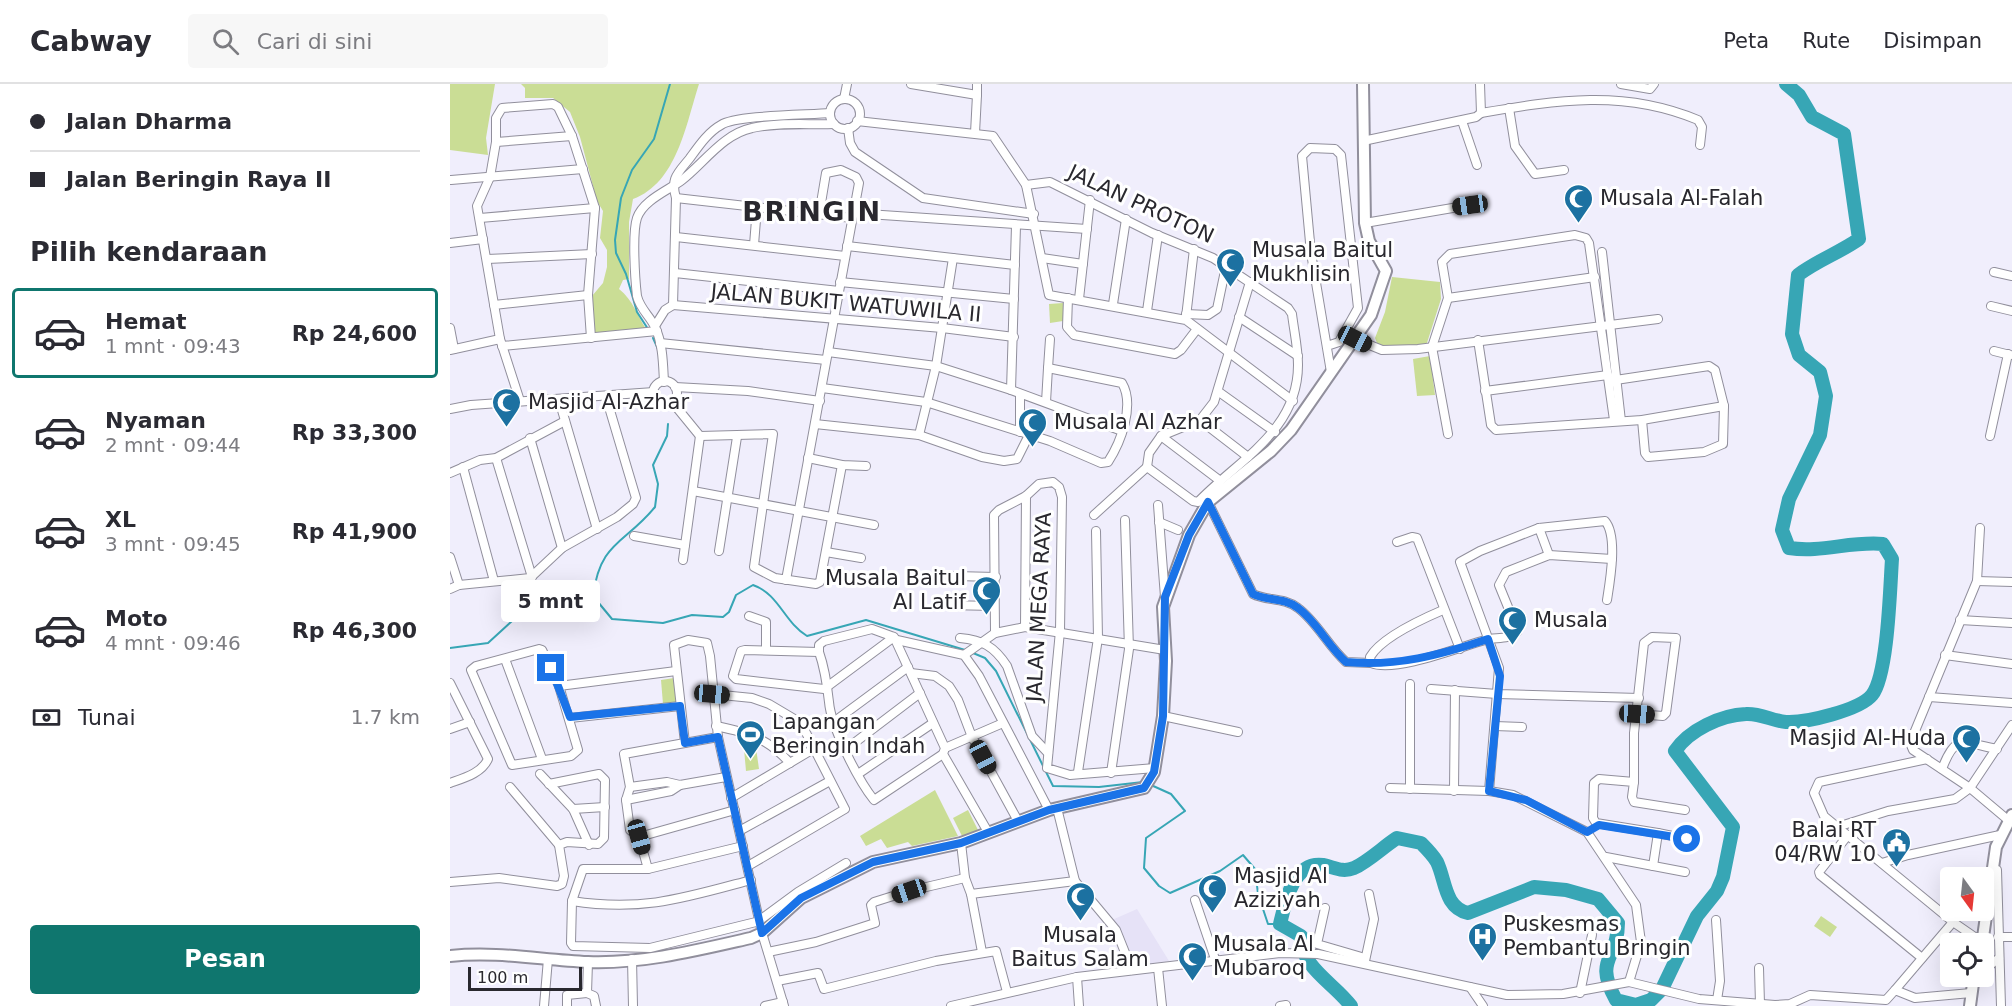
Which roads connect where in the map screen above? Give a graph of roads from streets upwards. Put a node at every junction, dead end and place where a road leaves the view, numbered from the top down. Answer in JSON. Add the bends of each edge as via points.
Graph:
{"nodes":[{"id":1,"x":848,"y":84,"type":"edge"},
{"id":2,"x":912,"y":84,"type":"edge"},
{"id":3,"x":977,"y":84,"type":"edge"},
{"id":4,"x":1363,"y":84,"type":"edge"},
{"id":5,"x":1480,"y":84,"type":"edge"},
{"id":6,"x":1621,"y":84,"type":"edge"},
{"id":7,"x":1654,"y":84,"type":"edge"},
{"id":8,"x":977,"y":96,"type":"junction"},
{"id":9,"x":844,"y":99,"type":"junction"},
{"id":10,"x":1509,"y":108,"type":"junction"},
{"id":11,"x":1481,"y":113,"type":"junction"},
{"id":12,"x":830,"y":114,"type":"junction"},
{"id":13,"x":737,"y":119,"type":"junction"},
{"id":14,"x":1462,"y":121,"type":"junction"},
{"id":15,"x":857,"y":122,"type":"junction"},
{"id":16,"x":834,"y":124,"type":"junction"},
{"id":17,"x":848,"y":128,"type":"junction"},
{"id":18,"x":744,"y":130,"type":"junction"},
{"id":19,"x":975,"y":133,"type":"junction"},
{"id":20,"x":572,"y":136,"type":"junction"},
{"id":21,"x":1363,"y":141,"type":"junction"},
{"id":22,"x":496,"y":142,"type":"junction"},
{"id":23,"x":1700,"y":145,"type":"dead end"},
{"id":24,"x":1477,"y":165,"type":"dead end"},
{"id":25,"x":584,"y":169,"type":"junction"},
{"id":26,"x":1564,"y":170,"type":"dead end"},
{"id":27,"x":490,"y":177,"type":"junction"},
{"id":28,"x":451,"y":180,"type":"edge"},
{"id":29,"x":672,"y":185,"type":"junction"},
{"id":30,"x":1026,"y":185,"type":"junction"},
{"id":31,"x":676,"y":198,"type":"junction"},
{"id":32,"x":1090,"y":200,"type":"junction"},
{"id":33,"x":1470,"y":205,"type":"dead end"},
{"id":34,"x":757,"y":207,"type":"junction"},
{"id":35,"x":595,"y":208,"type":"junction"},
{"id":36,"x":819,"y":214,"type":"junction"},
{"id":37,"x":1034,"y":214,"type":"junction"},
{"id":38,"x":853,"y":216,"type":"junction"},
{"id":39,"x":480,"y":218,"type":"junction"},
{"id":40,"x":1126,"y":219,"type":"junction"},
{"id":41,"x":1365,"y":223,"type":"junction"},
{"id":42,"x":1016,"y":226,"type":"junction"},
{"id":43,"x":1037,"y":226,"type":"junction"},
{"id":44,"x":1087,"y":229,"type":"junction"},
{"id":45,"x":1158,"y":235,"type":"junction"},
{"id":46,"x":676,"y":237,"type":"junction"},
{"id":47,"x":483,"y":239,"type":"junction"},
{"id":48,"x":450,"y":243,"type":"edge"},
{"id":49,"x":754,"y":246,"type":"junction"},
{"id":50,"x":847,"y":246,"type":"junction"},
{"id":51,"x":1194,"y":249,"type":"junction"},
{"id":52,"x":1602,"y":252,"type":"dead end"},
{"id":53,"x":592,"y":254,"type":"junction"},
{"id":54,"x":845,"y":256,"type":"junction"},
{"id":55,"x":953,"y":258,"type":"junction"},
{"id":56,"x":1042,"y":258,"type":"junction"},
{"id":57,"x":487,"y":260,"type":"junction"},
{"id":58,"x":1083,"y":264,"type":"junction"},
{"id":59,"x":1015,"y":265,"type":"junction"},
{"id":60,"x":1226,"y":266,"type":"junction"},
{"id":61,"x":1994,"y":272,"type":"dead end"},
{"id":62,"x":675,"y":273,"type":"junction"},
{"id":63,"x":2012,"y":276,"type":"edge"},
{"id":64,"x":1595,"y":277,"type":"junction"},
{"id":65,"x":840,"y":282,"type":"junction"},
{"id":66,"x":1250,"y":282,"type":"junction"},
{"id":67,"x":839,"y":291,"type":"junction"},
{"id":68,"x":948,"y":294,"type":"junction"},
{"id":69,"x":588,"y":295,"type":"junction"},
{"id":70,"x":1068,"y":298,"type":"junction"},
{"id":71,"x":1448,"y":298,"type":"junction"},
{"id":72,"x":1014,"y":299,"type":"junction"},
{"id":73,"x":1079,"y":300,"type":"junction"},
{"id":74,"x":1113,"y":304,"type":"junction"},
{"id":75,"x":494,"y":305,"type":"junction"},
{"id":76,"x":673,"y":305,"type":"junction"},
{"id":77,"x":1991,"y":306,"type":"dead end"},
{"id":78,"x":2012,"y":311,"type":"edge"},
{"id":79,"x":1147,"y":312,"type":"junction"},
{"id":80,"x":1186,"y":317,"type":"junction"},
{"id":81,"x":1239,"y":317,"type":"junction"},
{"id":82,"x":1658,"y":319,"type":"dead end"},
{"id":83,"x":833,"y":320,"type":"junction"},
{"id":84,"x":1601,"y":326,"type":"junction"},
{"id":85,"x":1611,"y":326,"type":"junction"},
{"id":86,"x":450,"y":328,"type":"edge"},
{"id":87,"x":942,"y":328,"type":"junction"},
{"id":88,"x":656,"y":329,"type":"junction"},
{"id":89,"x":1197,"y":329,"type":"junction"},
{"id":90,"x":1014,"y":337,"type":"junction"},
{"id":91,"x":591,"y":338,"type":"junction"},
{"id":92,"x":1050,"y":339,"type":"dead end"},
{"id":93,"x":1355,"y":339,"type":"junction"},
{"id":94,"x":1478,"y":340,"type":"junction"},
{"id":95,"x":501,"y":342,"type":"junction"},
{"id":96,"x":660,"y":343,"type":"junction"},
{"id":97,"x":1327,"y":346,"type":"junction"},
{"id":98,"x":1432,"y":347,"type":"junction"},
{"id":99,"x":452,"y":350,"type":"edge"},
{"id":100,"x":1226,"y":351,"type":"junction"},
{"id":101,"x":1994,"y":351,"type":"dead end"},
{"id":102,"x":2010,"y":355,"type":"edge"},
{"id":103,"x":827,"y":356,"type":"junction"},
{"id":104,"x":1298,"y":356,"type":"junction"},
{"id":105,"x":936,"y":366,"type":"junction"},
{"id":106,"x":1048,"y":368,"type":"junction"},
{"id":107,"x":1331,"y":372,"type":"junction"},
{"id":108,"x":1611,"y":378,"type":"junction"},
{"id":109,"x":664,"y":382,"type":"junction"},
{"id":110,"x":675,"y":387,"type":"junction"},
{"id":111,"x":822,"y":388,"type":"junction"},
{"id":112,"x":1011,"y":390,"type":"junction"},
{"id":113,"x":1485,"y":391,"type":"junction"},
{"id":114,"x":654,"y":392,"type":"junction"},
{"id":115,"x":1219,"y":392,"type":"junction"},
{"id":116,"x":1020,"y":395,"type":"junction"},
{"id":117,"x":606,"y":397,"type":"junction"},
{"id":118,"x":559,"y":400,"type":"junction"},
{"id":119,"x":1293,"y":400,"type":"junction"},
{"id":120,"x":520,"y":401,"type":"junction"},
{"id":121,"x":820,"y":401,"type":"junction"},
{"id":122,"x":926,"y":402,"type":"junction"},
{"id":123,"x":1046,"y":402,"type":"junction"},
{"id":124,"x":673,"y":403,"type":"junction"},
{"id":125,"x":1724,"y":406,"type":"junction"},
{"id":126,"x":450,"y":409,"type":"edge"},
{"id":127,"x":1200,"y":420,"type":"junction"},
{"id":128,"x":1641,"y":420,"type":"junction"},
{"id":129,"x":565,"y":421,"type":"junction"},
{"id":130,"x":1618,"y":421,"type":"junction"},
{"id":131,"x":815,"y":424,"type":"junction"},
{"id":132,"x":1122,"y":431,"type":"junction"},
{"id":133,"x":1020,"y":432,"type":"junction"},
{"id":134,"x":1275,"y":432,"type":"junction"},
{"id":135,"x":919,"y":435,"type":"junction"},
{"id":136,"x":1029,"y":435,"type":"junction"},
{"id":137,"x":1448,"y":435,"type":"dead end"},
{"id":138,"x":700,"y":436,"type":"junction"},
{"id":139,"x":1161,"y":436,"type":"junction"},
{"id":140,"x":1990,"y":436,"type":"dead end"},
{"id":141,"x":737,"y":437,"type":"junction"},
{"id":142,"x":530,"y":438,"type":"junction"},
{"id":143,"x":1248,"y":457,"type":"junction"},
{"id":144,"x":496,"y":458,"type":"junction"},
{"id":145,"x":808,"y":458,"type":"junction"},
{"id":146,"x":842,"y":465,"type":"junction"},
{"id":147,"x":463,"y":466,"type":"junction"},
{"id":148,"x":866,"y":466,"type":"dead end"},
{"id":149,"x":1147,"y":467,"type":"junction"},
{"id":150,"x":450,"y":473,"type":"edge"},
{"id":151,"x":1219,"y":480,"type":"junction"},
{"id":152,"x":693,"y":491,"type":"junction"},
{"id":153,"x":1026,"y":496,"type":"junction"},
{"id":154,"x":728,"y":498,"type":"junction"},
{"id":155,"x":1208,"y":502,"type":"junction"},
{"id":156,"x":764,"y":505,"type":"junction"},
{"id":157,"x":1158,"y":505,"type":"dead end"},
{"id":158,"x":798,"y":511,"type":"junction"},
{"id":159,"x":1094,"y":515,"type":"dead end"},
{"id":160,"x":833,"y":518,"type":"junction"},
{"id":161,"x":1125,"y":520,"type":"dead end"},
{"id":162,"x":1159,"y":522,"type":"junction"},
{"id":163,"x":874,"y":525,"type":"dead end"},
{"id":164,"x":1539,"y":528,"type":"junction"},
{"id":165,"x":1980,"y":528,"type":"dead end"},
{"id":166,"x":597,"y":529,"type":"junction"},
{"id":167,"x":1178,"y":530,"type":"dead end"},
{"id":168,"x":1096,"y":531,"type":"dead end"},
{"id":169,"x":634,"y":536,"type":"dead end"},
{"id":170,"x":1397,"y":543,"type":"dead end"},
{"id":171,"x":685,"y":545,"type":"junction"},
{"id":172,"x":562,"y":548,"type":"junction"},
{"id":173,"x":719,"y":551,"type":"dead end"},
{"id":174,"x":826,"y":552,"type":"junction"},
{"id":175,"x":1549,"y":555,"type":"junction"},
{"id":176,"x":450,"y":557,"type":"edge"},
{"id":177,"x":861,"y":558,"type":"dead end"},
{"id":178,"x":1612,"y":560,"type":"junction"},
{"id":179,"x":683,"y":561,"type":"dead end"},
{"id":180,"x":532,"y":576,"type":"junction"},
{"id":181,"x":955,"y":576,"type":"dead end"},
{"id":182,"x":996,"y":577,"type":"junction"},
{"id":183,"x":786,"y":580,"type":"junction"},
{"id":184,"x":494,"y":581,"type":"junction"},
{"id":185,"x":1977,"y":581,"type":"junction"},
{"id":186,"x":2012,"y":582,"type":"edge"},
{"id":187,"x":459,"y":585,"type":"junction"},
{"id":188,"x":450,"y":589,"type":"edge"},
{"id":189,"x":1165,"y":597,"type":"junction"},
{"id":190,"x":1607,"y":600,"type":"dead end"},
{"id":191,"x":946,"y":605,"type":"dead end"},
{"id":192,"x":994,"y":606,"type":"junction"},
{"id":193,"x":1443,"y":610,"type":"junction"},
{"id":194,"x":749,"y":616,"type":"dead end"},
{"id":195,"x":1960,"y":620,"type":"junction"},
{"id":196,"x":2012,"y":623,"type":"edge"},
{"id":197,"x":1025,"y":627,"type":"junction"},
{"id":198,"x":1060,"y":631,"type":"junction"},
{"id":199,"x":995,"y":633,"type":"junction"},
{"id":200,"x":896,"y":638,"type":"junction"},
{"id":201,"x":960,"y":638,"type":"dead end"},
{"id":202,"x":1098,"y":638,"type":"junction"},
{"id":203,"x":1488,"y":639,"type":"junction"},
{"id":204,"x":982,"y":640,"type":"junction"},
{"id":205,"x":1127,"y":643,"type":"junction"},
{"id":206,"x":1460,"y":649,"type":"junction"},
{"id":207,"x":766,"y":650,"type":"junction"},
{"id":208,"x":1165,"y":650,"type":"junction"},
{"id":209,"x":819,"y":652,"type":"junction"},
{"id":210,"x":964,"y":655,"type":"junction"},
{"id":211,"x":1945,"y":655,"type":"junction"},
{"id":212,"x":505,"y":659,"type":"junction"},
{"id":213,"x":1371,"y":663,"type":"junction"},
{"id":214,"x":2012,"y":664,"type":"edge"},
{"id":215,"x":909,"y":670,"type":"junction"},
{"id":216,"x":676,"y":671,"type":"junction"},
{"id":217,"x":450,"y":683,"type":"edge"},
{"id":218,"x":1410,"y":684,"type":"dead end"},
{"id":219,"x":559,"y":686,"type":"junction"},
{"id":220,"x":829,"y":687,"type":"junction"},
{"id":221,"x":1431,"y":689,"type":"dead end"},
{"id":222,"x":1455,"y":690,"type":"junction"},
{"id":223,"x":920,"y":693,"type":"junction"},
{"id":224,"x":712,"y":694,"type":"junction"},
{"id":225,"x":1497,"y":694,"type":"junction"},
{"id":226,"x":1929,"y":697,"type":"junction"},
{"id":227,"x":1639,"y":698,"type":"junction"},
{"id":228,"x":2012,"y":703,"type":"edge"},
{"id":229,"x":680,"y":706,"type":"junction"},
{"id":230,"x":1637,"y":714,"type":"junction"},
{"id":231,"x":1163,"y":716,"type":"junction"},
{"id":232,"x":570,"y":717,"type":"junction"},
{"id":233,"x":835,"y":721,"type":"junction"},
{"id":234,"x":470,"y":722,"type":"junction"},
{"id":235,"x":933,"y":723,"type":"junction"},
{"id":236,"x":1003,"y":723,"type":"junction"},
{"id":237,"x":2012,"y":725,"type":"edge"},
{"id":238,"x":716,"y":726,"type":"junction"},
{"id":239,"x":1495,"y":726,"type":"junction"},
{"id":240,"x":1522,"y":727,"type":"dead end"},
{"id":241,"x":450,"y":729,"type":"edge"},
{"id":242,"x":1238,"y":732,"type":"dead end"},
{"id":243,"x":718,"y":737,"type":"junction"},
{"id":244,"x":972,"y":737,"type":"junction"},
{"id":245,"x":685,"y":743,"type":"junction"},
{"id":246,"x":815,"y":748,"type":"junction"},
{"id":247,"x":1997,"y":749,"type":"junction"},
{"id":248,"x":845,"y":750,"type":"junction"},
{"id":249,"x":944,"y":751,"type":"junction"},
{"id":250,"x":1048,"y":753,"type":"junction"},
{"id":251,"x":542,"y":759,"type":"junction"},
{"id":252,"x":1927,"y":759,"type":"junction"},
{"id":253,"x":790,"y":763,"type":"junction"},
{"id":254,"x":1942,"y":769,"type":"junction"},
{"id":255,"x":1078,"y":772,"type":"junction"},
{"id":256,"x":1153,"y":772,"type":"junction"},
{"id":257,"x":1111,"y":773,"type":"junction"},
{"id":258,"x":540,"y":774,"type":"dead end"},
{"id":259,"x":858,"y":774,"type":"junction"},
{"id":260,"x":726,"y":777,"type":"junction"},
{"id":261,"x":830,"y":781,"type":"junction"},
{"id":262,"x":1634,"y":782,"type":"junction"},
{"id":263,"x":450,"y":783,"type":"edge"},
{"id":264,"x":549,"y":784,"type":"junction"},
{"id":265,"x":681,"y":785,"type":"junction"},
{"id":266,"x":510,"y":787,"type":"dead end"},
{"id":267,"x":630,"y":787,"type":"junction"},
{"id":268,"x":1390,"y":788,"type":"dead end"},
{"id":269,"x":1970,"y":788,"type":"junction"},
{"id":270,"x":1410,"y":789,"type":"junction"},
{"id":271,"x":1454,"y":791,"type":"junction"},
{"id":272,"x":1489,"y":791,"type":"junction"},
{"id":273,"x":731,"y":798,"type":"junction"},
{"id":274,"x":626,"y":800,"type":"junction"},
{"id":275,"x":605,"y":807,"type":"junction"},
{"id":276,"x":573,"y":809,"type":"junction"},
{"id":277,"x":1053,"y":809,"type":"junction"},
{"id":278,"x":735,"y":810,"type":"junction"},
{"id":279,"x":1685,"y":810,"type":"dead end"},
{"id":280,"x":2010,"y":817,"type":"edge"},
{"id":281,"x":1018,"y":821,"type":"junction"},
{"id":282,"x":1599,"y":825,"type":"junction"},
{"id":283,"x":1837,"y":827,"type":"junction"},
{"id":284,"x":741,"y":830,"type":"junction"},
{"id":285,"x":988,"y":832,"type":"junction"},
{"id":286,"x":1587,"y":832,"type":"junction"},
{"id":287,"x":1658,"y":833,"type":"junction"},
{"id":288,"x":2000,"y":835,"type":"junction"},
{"id":289,"x":1848,"y":836,"type":"junction"},
{"id":290,"x":639,"y":837,"type":"junction"},
{"id":291,"x":1687,"y":839,"type":"dead end"},
{"id":292,"x":961,"y":843,"type":"junction"},
{"id":293,"x":559,"y":845,"type":"junction"},
{"id":294,"x":589,"y":845,"type":"junction"},
{"id":295,"x":743,"y":846,"type":"junction"},
{"id":296,"x":1996,"y":847,"type":"junction"},
{"id":297,"x":1606,"y":857,"type":"junction"},
{"id":298,"x":846,"y":863,"type":"dead end"},
{"id":299,"x":1882,"y":863,"type":"junction"},
{"id":300,"x":748,"y":866,"type":"junction"},
{"id":301,"x":1653,"y":866,"type":"junction"},
{"id":302,"x":648,"y":869,"type":"junction"},
{"id":303,"x":1685,"y":872,"type":"dead end"},
{"id":304,"x":965,"y":878,"type":"junction"},
{"id":305,"x":751,"y":880,"type":"junction"},
{"id":306,"x":1075,"y":881,"type":"junction"},
{"id":307,"x":450,"y":882,"type":"edge"},
{"id":308,"x":971,"y":894,"type":"junction"},
{"id":309,"x":1370,"y":894,"type":"dead end"},
{"id":310,"x":1195,"y":900,"type":"dead end"},
{"id":311,"x":572,"y":901,"type":"junction"},
{"id":312,"x":1325,"y":908,"type":"dead end"},
{"id":313,"x":1716,"y":920,"type":"dead end"},
{"id":314,"x":760,"y":921,"type":"junction"},
{"id":315,"x":1953,"y":922,"type":"junction"},
{"id":316,"x":762,"y":933,"type":"junction"},
{"id":317,"x":1968,"y":933,"type":"edge"},
{"id":318,"x":1983,"y":933,"type":"edge"},
{"id":319,"x":1592,"y":935,"type":"dead end"},
{"id":320,"x":1998,"y":937,"type":"junction"},
{"id":321,"x":2012,"y":937,"type":"edge"},
{"id":322,"x":768,"y":952,"type":"junction"},
{"id":323,"x":982,"y":952,"type":"junction"},
{"id":324,"x":450,"y":956,"type":"edge"},
{"id":325,"x":1922,"y":958,"type":"junction"},
{"id":326,"x":1999,"y":958,"type":"junction"},
{"id":327,"x":548,"y":959,"type":"junction"},
{"id":328,"x":632,"y":959,"type":"junction"},
{"id":329,"x":1215,"y":959,"type":"junction"},
{"id":330,"x":588,"y":962,"type":"junction"},
{"id":331,"x":1364,"y":962,"type":"junction"},
{"id":332,"x":1994,"y":962,"type":"edge"},
{"id":333,"x":1158,"y":968,"type":"junction"},
{"id":334,"x":1759,"y":968,"type":"dead end"},
{"id":335,"x":1132,"y":970,"type":"junction"},
{"id":336,"x":1077,"y":977,"type":"junction"},
{"id":337,"x":777,"y":981,"type":"junction"},
{"id":338,"x":1629,"y":982,"type":"junction"},
{"id":339,"x":1470,"y":987,"type":"junction"},
{"id":340,"x":1972,"y":987,"type":"edge"},
{"id":341,"x":1895,"y":990,"type":"junction"},
{"id":342,"x":1007,"y":992,"type":"junction"},
{"id":343,"x":586,"y":993,"type":"junction"},
{"id":344,"x":1580,"y":993,"type":"junction"},
{"id":345,"x":1971,"y":993,"type":"junction"},
{"id":346,"x":1717,"y":1000,"type":"junction"},
{"id":347,"x":783,"y":1004,"type":"edge"},
{"id":348,"x":1760,"y":1004,"type":"junction"},
{"id":349,"x":544,"y":1006,"type":"edge"},
{"id":350,"x":567,"y":1006,"type":"edge"},
{"id":351,"x":596,"y":1006,"type":"edge"},
{"id":352,"x":633,"y":1006,"type":"edge"},
{"id":353,"x":765,"y":1006,"type":"edge"},
{"id":354,"x":951,"y":1006,"type":"edge"},
{"id":355,"x":1079,"y":1006,"type":"edge"},
{"id":356,"x":1162,"y":1006,"type":"edge"},
{"id":357,"x":1483,"y":1006,"type":"edge"},
{"id":358,"x":1970,"y":1006,"type":"edge"},
{"id":359,"x":2001,"y":1006,"type":"edge"}],
"edges":[{"from":1,"to":9,"type":"street"},
{"from":2,"to":8,"type":"street"},
{"from":3,"to":8,"type":"street"},
{"from":4,"to":21,"type":"street"},
{"from":5,"to":11,"type":"street"},
{"from":6,"to":7,"type":"street","via":[[1650,89]]},
{"from":8,"to":19,"type":"street"},
{"from":9,"to":12,"type":"street","via":[[836,102]]},
{"from":9,"to":15,"type":"street","via":[[858,108]]},
{"from":10,"to":11,"type":"street"},
{"from":10,"to":23,"type":"street","via":[[1583,99],[1678,112],[1701,122]]},
{"from":10,"to":26,"type":"street","via":[[1515,146],[1535,174]]},
{"from":11,"to":14,"type":"street"},
{"from":12,"to":13,"type":"street"},
{"from":12,"to":16,"type":"street"},
{"from":13,"to":18,"type":"street"},
{"from":13,"to":29,"type":"street","via":[[719,125],[711,133]]},
{"from":14,"to":21,"type":"street"},
{"from":14,"to":24,"type":"street"},
{"from":15,"to":17,"type":"street"},
{"from":15,"to":19,"type":"street"},
{"from":16,"to":17,"type":"street"},
{"from":16,"to":18,"type":"street"},
{"from":17,"to":37,"type":"street","via":[[855,152],[923,198]]},
{"from":18,"to":29,"type":"street"},
{"from":19,"to":30,"type":"street","via":[[996,138]]},
{"from":20,"to":22,"type":"street"},
{"from":20,"to":22,"type":"street","via":[[558,107],[548,103],[506,106],[497,112]]},
{"from":20,"to":25,"type":"street"},
{"from":21,"to":41,"type":"street"},
{"from":22,"to":27,"type":"street"},
{"from":25,"to":27,"type":"street"},
{"from":25,"to":35,"type":"street"},
{"from":27,"to":28,"type":"street"},
{"from":27,"to":39,"type":"street","via":[[478,200]]},
{"from":29,"to":31,"type":"street"},
{"from":29,"to":88,"type":"street","via":[[637,219],[638,296]]},
{"from":30,"to":32,"type":"street","name":"JALAN PROTON","via":[[1050,182]]},
{"from":30,"to":37,"type":"street"},
{"from":31,"to":34,"type":"street"},
{"from":31,"to":46,"type":"street"},
{"from":32,"to":40,"type":"street","name":"JALAN PROTON"},
{"from":32,"to":44,"type":"street"},
{"from":33,"to":41,"type":"street"},
{"from":34,"to":36,"type":"street"},
{"from":34,"to":49,"type":"street"},
{"from":35,"to":39,"type":"street"},
{"from":35,"to":53,"type":"street"},
{"from":36,"to":38,"type":"street"},
{"from":36,"to":38,"type":"street","via":[[825,175],[841,170],[853,174],[859,183]]},
{"from":37,"to":43,"type":"street"},
{"from":38,"to":42,"type":"street"},
{"from":38,"to":50,"type":"street"},
{"from":39,"to":47,"type":"street"},
{"from":40,"to":45,"type":"street","name":"JALAN PROTON"},
{"from":40,"to":74,"type":"street"},
{"from":41,"to":93,"type":"street","via":[[1369,241],[1385,268],[1385,277],[1371,315]]},
{"from":42,"to":43,"type":"street"},
{"from":42,"to":59,"type":"street"},
{"from":43,"to":44,"type":"street"},
{"from":43,"to":56,"type":"street"},
{"from":44,"to":58,"type":"street"},
{"from":45,"to":51,"type":"street","name":"JALAN PROTON"},
{"from":45,"to":79,"type":"street"},
{"from":46,"to":49,"type":"street"},
{"from":46,"to":62,"type":"street"},
{"from":47,"to":48,"type":"street"},
{"from":47,"to":57,"type":"street"},
{"from":49,"to":54,"type":"street"},
{"from":50,"to":54,"type":"street"},
{"from":50,"to":55,"type":"street"},
{"from":51,"to":60,"type":"street","name":"JALAN PROTON"},
{"from":51,"to":80,"type":"street"},
{"from":52,"to":85,"type":"street"},
{"from":53,"to":57,"type":"street"},
{"from":53,"to":69,"type":"street"},
{"from":54,"to":65,"type":"street"},
{"from":55,"to":59,"type":"street"},
{"from":55,"to":68,"type":"street"},
{"from":56,"to":58,"type":"street"},
{"from":56,"to":70,"type":"street","via":[[1049,295]]},
{"from":57,"to":75,"type":"street"},
{"from":58,"to":73,"type":"street"},
{"from":59,"to":72,"type":"street"},
{"from":60,"to":66,"type":"street","name":"JALAN PROTON"},
{"from":60,"to":80,"type":"street","via":[[1217,309],[1208,315]]},
{"from":61,"to":63,"type":"street"},
{"from":62,"to":67,"type":"street"},
{"from":62,"to":76,"type":"street"},
{"from":64,"to":71,"type":"street"},
{"from":64,"to":71,"type":"street","via":[[1589,243],[1586,238],[1575,236],[1450,254],[1443,262]]},
{"from":64,"to":84,"type":"street"},
{"from":65,"to":67,"type":"street"},
{"from":65,"to":68,"type":"street"},
{"from":66,"to":81,"type":"street"},
{"from":66,"to":104,"type":"street","name":"JALAN PROTON","via":[[1292,314]]},
{"from":67,"to":83,"type":"street"},
{"from":68,"to":72,"type":"street"},
{"from":68,"to":87,"type":"street"},
{"from":69,"to":75,"type":"street"},
{"from":69,"to":91,"type":"street"},
{"from":70,"to":73,"type":"street"},
{"from":70,"to":89,"type":"street","via":[[1067,327],[1074,335],[1175,354]]},
{"from":71,"to":98,"type":"street"},
{"from":72,"to":90,"type":"street"},
{"from":73,"to":74,"type":"street"},
{"from":74,"to":79,"type":"street"},
{"from":75,"to":95,"type":"street"},
{"from":76,"to":83,"type":"street","name":"JALAN BUKIT WATUWILA II"},
{"from":76,"to":88,"type":"street","via":[[664,310]]},
{"from":77,"to":78,"type":"street"},
{"from":79,"to":80,"type":"street"},
{"from":80,"to":89,"type":"street"},
{"from":81,"to":100,"type":"street"},
{"from":81,"to":104,"type":"street"},
{"from":82,"to":85,"type":"street"},
{"from":83,"to":87,"type":"street","name":"JALAN BUKIT WATUWILA II"},
{"from":83,"to":103,"type":"street"},
{"from":84,"to":85,"type":"street"},
{"from":84,"to":94,"type":"street"},
{"from":84,"to":108,"type":"street"},
{"from":85,"to":108,"type":"street"},
{"from":86,"to":99,"type":"street"},
{"from":87,"to":90,"type":"street","name":"JALAN BUKIT WATUWILA II"},
{"from":87,"to":105,"type":"street"},
{"from":88,"to":91,"type":"street"},
{"from":88,"to":96,"type":"street"},
{"from":89,"to":100,"type":"street"},
{"from":90,"to":112,"type":"street"},
{"from":91,"to":95,"type":"street"},
{"from":92,"to":106,"type":"street"},
{"from":93,"to":98,"type":"street","via":[[1382,350]]},
{"from":93,"to":107,"type":"street"},
{"from":94,"to":98,"type":"street"},
{"from":94,"to":113,"type":"street"},
{"from":95,"to":99,"type":"street"},
{"from":95,"to":120,"type":"street"},
{"from":96,"to":103,"type":"street"},
{"from":96,"to":109,"type":"street"},
{"from":97,"to":97,"type":"street","via":[[1311,253],[1302,156],[1310,148],[1335,149],[1341,155],[1358,308],[1339,342]]},
{"from":97,"to":107,"type":"street"},
{"from":98,"to":137,"type":"street"},
{"from":100,"to":115,"type":"street"},
{"from":100,"to":119,"type":"street"},
{"from":101,"to":102,"type":"street"},
{"from":102,"to":140,"type":"street"},
{"from":103,"to":105,"type":"street"},
{"from":103,"to":111,"type":"street"},
{"from":104,"to":119,"type":"street","name":"JALAN PROTON"},
{"from":105,"to":112,"type":"street"},
{"from":105,"to":122,"type":"street"},
{"from":106,"to":123,"type":"street"},
{"from":106,"to":132,"type":"street","via":[[1122,383],[1127,403]]},
{"from":107,"to":155,"type":"street","via":[[1280,441]]},
{"from":108,"to":113,"type":"street"},
{"from":108,"to":125,"type":"street","via":[[1709,366],[1718,376]]},
{"from":108,"to":130,"type":"street"},
{"from":109,"to":110,"type":"street"},
{"from":109,"to":114,"type":"street"},
{"from":110,"to":121,"type":"street","via":[[738,390]]},
{"from":110,"to":124,"type":"street"},
{"from":111,"to":121,"type":"street"},
{"from":111,"to":122,"type":"street"},
{"from":112,"to":116,"type":"street"},
{"from":113,"to":130,"type":"street","via":[[1491,425],[1496,430]]},
{"from":114,"to":117,"type":"street"},
{"from":114,"to":124,"type":"street","via":[[659,404]]},
{"from":115,"to":127,"type":"street"},
{"from":115,"to":134,"type":"street"},
{"from":116,"to":123,"type":"street"},
{"from":116,"to":133,"type":"street"},
{"from":117,"to":118,"type":"street"},
{"from":117,"to":166,"type":"street","via":[[636,498],[617,518]]},
{"from":118,"to":120,"type":"street"},
{"from":118,"to":129,"type":"street"},
{"from":119,"to":134,"type":"street"},
{"from":120,"to":126,"type":"street"},
{"from":121,"to":131,"type":"street"},
{"from":122,"to":133,"type":"street"},
{"from":122,"to":135,"type":"street"},
{"from":123,"to":132,"type":"street"},
{"from":124,"to":138,"type":"street"},
{"from":125,"to":128,"type":"street"},
{"from":125,"to":128,"type":"street","via":[[1723,444],[1704,452],[1648,457]]},
{"from":127,"to":139,"type":"street"},
{"from":127,"to":143,"type":"street"},
{"from":128,"to":130,"type":"street"},
{"from":129,"to":142,"type":"street"},
{"from":129,"to":166,"type":"street"},
{"from":131,"to":135,"type":"street"},
{"from":131,"to":145,"type":"street"},
{"from":132,"to":136,"type":"street","via":[[1108,462],[1101,463]]},
{"from":133,"to":136,"type":"street"},
{"from":134,"to":143,"type":"street"},
{"from":135,"to":136,"type":"street","via":[[982,457],[1012,461],[1019,457]]},
{"from":138,"to":141,"type":"street"},
{"from":138,"to":152,"type":"street"},
{"from":139,"to":149,"type":"street","via":[[1149,453]]},
{"from":139,"to":151,"type":"street"},
{"from":141,"to":154,"type":"street"},
{"from":141,"to":156,"type":"street","via":[[773,434]]},
{"from":142,"to":144,"type":"street"},
{"from":142,"to":172,"type":"street"},
{"from":143,"to":151,"type":"street"},
{"from":144,"to":147,"type":"street"},
{"from":144,"to":180,"type":"street"},
{"from":145,"to":146,"type":"street"},
{"from":145,"to":158,"type":"street"},
{"from":146,"to":148,"type":"street"},
{"from":146,"to":160,"type":"street"},
{"from":147,"to":150,"type":"street"},
{"from":147,"to":184,"type":"street"},
{"from":149,"to":151,"type":"street","via":[[1198,502]]},
{"from":149,"to":159,"type":"street"},
{"from":152,"to":154,"type":"street"},
{"from":152,"to":171,"type":"street"},
{"from":153,"to":182,"type":"street","via":[[994,515]]},
{"from":153,"to":197,"type":"street"},
{"from":153,"to":198,"type":"street","name":"JALAN MEGA RAYA","via":[[1044,482],[1057,484],[1060,490]]},
{"from":154,"to":156,"type":"street"},
{"from":154,"to":173,"type":"street"},
{"from":155,"to":189,"type":"street","via":[[1189,535]]},
{"from":155,"to":213,"type":"street","via":[[1253,594],[1298,607],[1346,662]]},
{"from":156,"to":158,"type":"street"},
{"from":156,"to":183,"type":"street","via":[[754,567]]},
{"from":157,"to":162,"type":"street"},
{"from":158,"to":160,"type":"street"},
{"from":158,"to":183,"type":"street"},
{"from":160,"to":163,"type":"street"},
{"from":160,"to":174,"type":"street"},
{"from":161,"to":205,"type":"street"},
{"from":162,"to":167,"type":"street"},
{"from":162,"to":189,"type":"street"},
{"from":164,"to":175,"type":"street"},
{"from":164,"to":178,"type":"street","via":[[1605,521],[1610,527]]},
{"from":164,"to":203,"type":"street","via":[[1463,559],[1459,567]]},
{"from":165,"to":185,"type":"street"},
{"from":166,"to":172,"type":"street"},
{"from":168,"to":202,"type":"street"},
{"from":169,"to":171,"type":"street"},
{"from":170,"to":193,"type":"street","via":[[1417,538]]},
{"from":171,"to":179,"type":"street"},
{"from":172,"to":180,"type":"street"},
{"from":174,"to":177,"type":"street"},
{"from":174,"to":183,"type":"street","via":[[816,584]]},
{"from":175,"to":178,"type":"street"},
{"from":175,"to":203,"type":"street","via":[[1502,576],[1499,585],[1517,632],[1510,637]]},
{"from":176,"to":187,"type":"street"},
{"from":178,"to":190,"type":"street"},
{"from":180,"to":184,"type":"street"},
{"from":181,"to":182,"type":"street"},
{"from":182,"to":192,"type":"street"},
{"from":184,"to":187,"type":"street"},
{"from":185,"to":186,"type":"street"},
{"from":185,"to":195,"type":"street"},
{"from":187,"to":188,"type":"street"},
{"from":189,"to":208,"type":"street"},
{"from":191,"to":192,"type":"street"},
{"from":192,"to":199,"type":"street"},
{"from":193,"to":206,"type":"street"},
{"from":193,"to":213,"type":"street","via":[[1377,648],[1370,657]]},
{"from":194,"to":207,"type":"street","via":[[766,622]]},
{"from":195,"to":196,"type":"street"},
{"from":195,"to":211,"type":"street"},
{"from":197,"to":198,"type":"street"},
{"from":197,"to":199,"type":"street"},
{"from":198,"to":202,"type":"street"},
{"from":198,"to":250,"type":"street","name":"JALAN MEGA RAYA"},
{"from":199,"to":204,"type":"street"},
{"from":200,"to":209,"type":"street","via":[[866,630],[821,643]]},
{"from":200,"to":210,"type":"street"},
{"from":200,"to":215,"type":"street"},
{"from":200,"to":220,"type":"street"},
{"from":201,"to":204,"type":"street"},
{"from":202,"to":205,"type":"street"},
{"from":202,"to":255,"type":"street"},
{"from":203,"to":206,"type":"street"},
{"from":203,"to":225,"type":"street","via":[[1499,668]]},
{"from":204,"to":210,"type":"street"},
{"from":204,"to":250,"type":"street","via":[[1007,666],[1032,736]]},
{"from":205,"to":208,"type":"street"},
{"from":205,"to":257,"type":"street"},
{"from":206,"to":213,"type":"street","via":[[1411,661]]},
{"from":207,"to":209,"type":"street"},
{"from":207,"to":220,"type":"street","via":[[741,651],[732,676],[774,684]]},
{"from":208,"to":231,"type":"street"},
{"from":209,"to":220,"type":"street"},
{"from":210,"to":236,"type":"street"},
{"from":211,"to":214,"type":"street"},
{"from":211,"to":226,"type":"street"},
{"from":212,"to":219,"type":"street","via":[[542,650]]},
{"from":212,"to":251,"type":"street"},
{"from":212,"to":251,"type":"street","via":[[471,670],[510,765]]},
{"from":215,"to":223,"type":"street"},
{"from":215,"to":233,"type":"street"},
{"from":215,"to":244,"type":"street","via":[[943,679],[958,700]]},
{"from":216,"to":219,"type":"street"},
{"from":216,"to":224,"type":"street","via":[[674,645],[688,640],[707,644]]},
{"from":216,"to":229,"type":"street"},
{"from":217,"to":234,"type":"street"},
{"from":218,"to":270,"type":"street"},
{"from":219,"to":232,"type":"street"},
{"from":220,"to":233,"type":"street"},
{"from":221,"to":222,"type":"street"},
{"from":222,"to":225,"type":"street"},
{"from":222,"to":271,"type":"street"},
{"from":223,"to":235,"type":"street"},
{"from":223,"to":248,"type":"street"},
{"from":224,"to":238,"type":"street"},
{"from":224,"to":246,"type":"street","via":[[769,704],[801,723]]},
{"from":225,"to":227,"type":"street"},
{"from":225,"to":239,"type":"street"},
{"from":226,"to":228,"type":"street"},
{"from":226,"to":252,"type":"street","via":[[1911,747]]},
{"from":227,"to":230,"type":"street"},
{"from":227,"to":230,"type":"street","via":[[1646,639],[1676,638],[1666,713]]},
{"from":229,"to":232,"type":"street"},
{"from":229,"to":245,"type":"street"},
{"from":230,"to":262,"type":"street"},
{"from":231,"to":242,"type":"street"},
{"from":231,"to":256,"type":"street"},
{"from":232,"to":251,"type":"street","via":[[578,750],[571,756]]},
{"from":233,"to":248,"type":"street"},
{"from":234,"to":241,"type":"street"},
{"from":234,"to":263,"type":"street","via":[[488,759],[475,773]]},
{"from":235,"to":249,"type":"street"},
{"from":235,"to":259,"type":"street"},
{"from":236,"to":244,"type":"street"},
{"from":236,"to":277,"type":"street"},
{"from":237,"to":247,"type":"street"},
{"from":238,"to":243,"type":"street"},
{"from":238,"to":253,"type":"street","via":[[754,734],[777,748]]},
{"from":239,"to":240,"type":"street"},
{"from":239,"to":272,"type":"street"},
{"from":243,"to":245,"type":"street"},
{"from":243,"to":260,"type":"street"},
{"from":244,"to":249,"type":"street"},
{"from":244,"to":281,"type":"street"},
{"from":245,"to":267,"type":"street","via":[[629,751],[623,757]]},
{"from":246,"to":253,"type":"street"},
{"from":246,"to":261,"type":"street"},
{"from":247,"to":254,"type":"street","via":[[1958,742],[1950,747]]},
{"from":247,"to":269,"type":"street"},
{"from":248,"to":259,"type":"street"},
{"from":249,"to":259,"type":"street","via":[[876,800]]},
{"from":249,"to":285,"type":"street"},
{"from":250,"to":255,"type":"street","name":"JALAN MEGA RAYA","via":[[1047,768],[1065,774]]},
{"from":252,"to":254,"type":"street"},
{"from":252,"to":283,"type":"street","via":[[1819,782],[1814,789],[1819,808]]},
{"from":253,"to":273,"type":"street"},
{"from":254,"to":269,"type":"street"},
{"from":255,"to":257,"type":"street"},
{"from":256,"to":257,"type":"street"},
{"from":256,"to":277,"type":"street","via":[[1144,788]]},
{"from":258,"to":264,"type":"street"},
{"from":260,"to":265,"type":"street"},
{"from":260,"to":273,"type":"street"},
{"from":261,"to":284,"type":"street"},
{"from":261,"to":300,"type":"street","via":[[845,807],[843,812]]},
{"from":262,"to":279,"type":"street","via":[[1634,802]]},
{"from":262,"to":282,"type":"street","via":[[1599,779],[1594,783],[1593,818]]},
{"from":264,"to":275,"type":"street","via":[[599,774],[605,780]]},
{"from":264,"to":276,"type":"street"},
{"from":265,"to":267,"type":"street","via":[[668,782]]},
{"from":265,"to":274,"type":"street","via":[[672,791]]},
{"from":266,"to":293,"type":"street"},
{"from":267,"to":274,"type":"street"},
{"from":268,"to":270,"type":"street"},
{"from":269,"to":280,"type":"street"},
{"from":269,"to":283,"type":"street","via":[[1955,799],[1888,811]]},
{"from":270,"to":271,"type":"street"},
{"from":271,"to":272,"type":"street"},
{"from":272,"to":286,"type":"street","via":[[1526,800]]},
{"from":273,"to":278,"type":"street"},
{"from":274,"to":290,"type":"street","via":[[630,830]]},
{"from":275,"to":276,"type":"street"},
{"from":275,"to":294,"type":"street","via":[[604,838]]},
{"from":276,"to":294,"type":"street"},
{"from":277,"to":281,"type":"street"},
{"from":277,"to":306,"type":"street"},
{"from":278,"to":284,"type":"street"},
{"from":278,"to":290,"type":"street"},
{"from":280,"to":288,"type":"street"},
{"from":281,"to":285,"type":"street"},
{"from":282,"to":286,"type":"street"},
{"from":282,"to":287,"type":"street"},
{"from":283,"to":289,"type":"street"},
{"from":284,"to":295,"type":"street"},
{"from":285,"to":292,"type":"street"},
{"from":286,"to":297,"type":"street"},
{"from":287,"to":291,"type":"street"},
{"from":287,"to":301,"type":"street"},
{"from":288,"to":296,"type":"street"},
{"from":288,"to":299,"type":"street"},
{"from":289,"to":299,"type":"street"},
{"from":289,"to":325,"type":"street","via":[[1820,875]]},
{"from":290,"to":302,"type":"street"},
{"from":292,"to":304,"type":"street"},
{"from":292,"to":316,"type":"street","via":[[873,862],[801,898]]},
{"from":293,"to":294,"type":"street"},
{"from":293,"to":307,"type":"street","via":[[564,880],[557,886],[499,878]]},
{"from":295,"to":300,"type":"street"},
{"from":295,"to":302,"type":"street"},
{"from":296,"to":318,"type":"street"},
{"from":296,"to":320,"type":"street"},
{"from":297,"to":301,"type":"street"},
{"from":297,"to":338,"type":"street","via":[[1636,905],[1641,928],[1641,942]]},
{"from":298,"to":314,"type":"street"},
{"from":299,"to":315,"type":"street"},
{"from":300,"to":305,"type":"street"},
{"from":301,"to":303,"type":"street"},
{"from":302,"to":311,"type":"street","via":[[581,870]]},
{"from":304,"to":308,"type":"street"},
{"from":304,"to":322,"type":"street","via":[[874,902],[871,905],[875,923]]},
{"from":305,"to":311,"type":"street","via":[[652,905],[609,907]]},
{"from":305,"to":314,"type":"street"},
{"from":306,"to":308,"type":"street"},
{"from":306,"to":335,"type":"street","via":[[1116,930]]},
{"from":308,"to":323,"type":"street"},
{"from":309,"to":331,"type":"street","via":[[1374,919]]},
{"from":310,"to":329,"type":"street"},
{"from":311,"to":314,"type":"street","via":[[573,946],[650,948]]},
{"from":312,"to":331,"type":"street","via":[[1317,944]]},
{"from":313,"to":346,"type":"street","via":[[1720,981]]},
{"from":314,"to":316,"type":"street"},
{"from":315,"to":317,"type":"street"},
{"from":315,"to":325,"type":"street"},
{"from":316,"to":322,"type":"street"},
{"from":316,"to":328,"type":"street","via":[[677,954]]},
{"from":319,"to":344,"type":"street"},
{"from":320,"to":321,"type":"street"},
{"from":320,"to":326,"type":"street"},
{"from":322,"to":337,"type":"street"},
{"from":323,"to":337,"type":"street","via":[[824,989],[818,973]]},
{"from":323,"to":342,"type":"street","via":[[997,951]]},
{"from":324,"to":327,"type":"street","via":[[495,953]]},
{"from":325,"to":341,"type":"street"},
{"from":326,"to":332,"type":"street"},
{"from":326,"to":359,"type":"street"},
{"from":327,"to":330,"type":"street"},
{"from":327,"to":349,"type":"street"},
{"from":328,"to":330,"type":"street"},
{"from":328,"to":352,"type":"street"},
{"from":329,"to":331,"type":"street","via":[[1280,953],[1318,954]]},
{"from":329,"to":333,"type":"street"},
{"from":330,"to":343,"type":"street"},
{"from":331,"to":339,"type":"street"},
{"from":333,"to":335,"type":"street"},
{"from":333,"to":356,"type":"street"},
{"from":334,"to":348,"type":"street"},
{"from":335,"to":336,"type":"street"},
{"from":336,"to":342,"type":"street"},
{"from":336,"to":355,"type":"street"},
{"from":337,"to":347,"type":"street"},
{"from":338,"to":344,"type":"street"},
{"from":338,"to":346,"type":"street"},
{"from":339,"to":344,"type":"street","via":[[1507,994]]},
{"from":339,"to":357,"type":"street"},
{"from":340,"to":345,"type":"street"},
{"from":341,"to":345,"type":"street","via":[[1915,998]]},
{"from":341,"to":348,"type":"street","via":[[1886,1000],[1810,995],[1787,1005]]},
{"from":342,"to":354,"type":"street"},
{"from":343,"to":350,"type":"street","via":[[567,994]]},
{"from":343,"to":351,"type":"street","via":[[594,996]]},
{"from":345,"to":358,"type":"street"},
{"from":346,"to":348,"type":"street"},
{"from":347,"to":353,"type":"street"}]}
